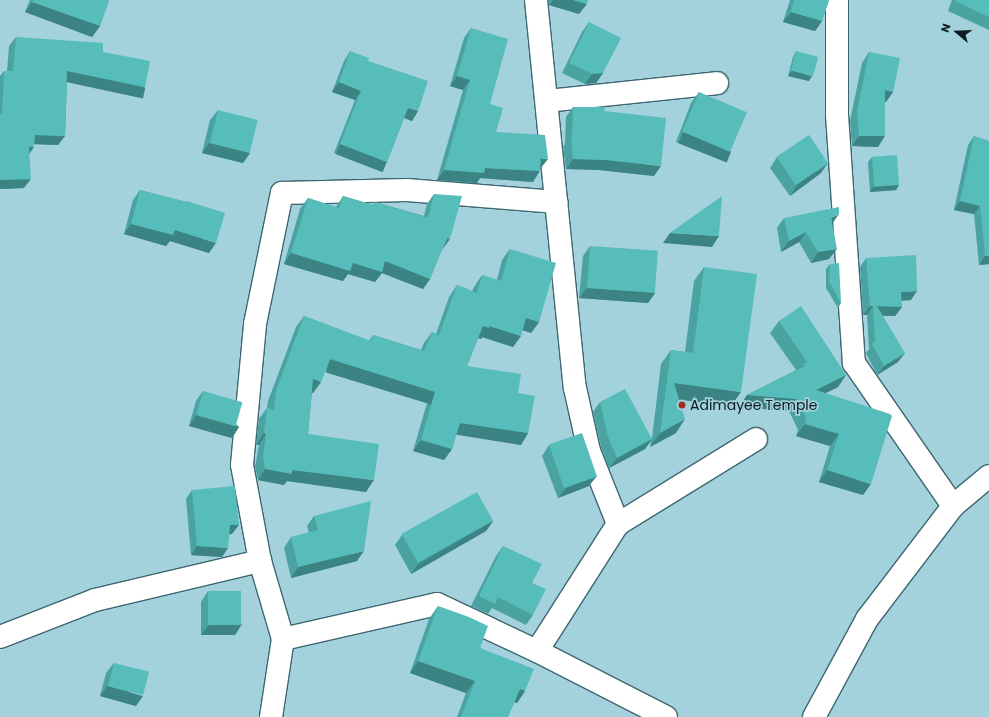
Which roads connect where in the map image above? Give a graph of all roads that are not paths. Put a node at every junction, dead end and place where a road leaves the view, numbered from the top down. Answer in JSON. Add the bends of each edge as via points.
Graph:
{"nodes":[{"id":1,"x":536,"y":0,"type":"edge"},
{"id":2,"x":837,"y":0,"type":"edge"},
{"id":3,"x":717,"y":83,"type":"dead end"},
{"id":4,"x":547,"y":101,"type":"junction"},
{"id":5,"x":557,"y":202,"type":"junction"},
{"id":6,"x":756,"y":439,"type":"dead end"},
{"id":7,"x":989,"y":476,"type":"edge"},
{"id":8,"x":953,"y":506,"type":"junction"},
{"id":9,"x":618,"y":524,"type":"junction"},
{"id":10,"x":260,"y":561,"type":"junction"},
{"id":11,"x":0,"y":637,"type":"edge"},
{"id":12,"x":284,"y":639,"type":"junction"},
{"id":13,"x":537,"y":651,"type":"junction"},
{"id":14,"x":271,"y":717,"type":"edge"},
{"id":15,"x":666,"y":717,"type":"edge"},
{"id":16,"x":814,"y":717,"type":"edge"}],
"edges":[{"from":1,"to":4,"type":"street"},
{"from":2,"to":8,"type":"street","via":[[837,115],[854,363]]},
{"from":3,"to":4,"type":"street"},
{"from":4,"to":5,"type":"street"},
{"from":5,"to":9,"type":"street","via":[[575,388],[589,451]]},
{"from":5,"to":10,"type":"street","via":[[407,190],[282,193],[255,324],[242,464]]},
{"from":6,"to":9,"type":"street"},
{"from":7,"to":8,"type":"street"},
{"from":8,"to":16,"type":"street","via":[[867,619]]},
{"from":9,"to":13,"type":"street"},
{"from":10,"to":11,"type":"street","via":[[95,600]]},
{"from":10,"to":12,"type":"street"},
{"from":12,"to":13,"type":"street","via":[[437,604]]},
{"from":12,"to":14,"type":"street"},
{"from":13,"to":15,"type":"street"}]}
